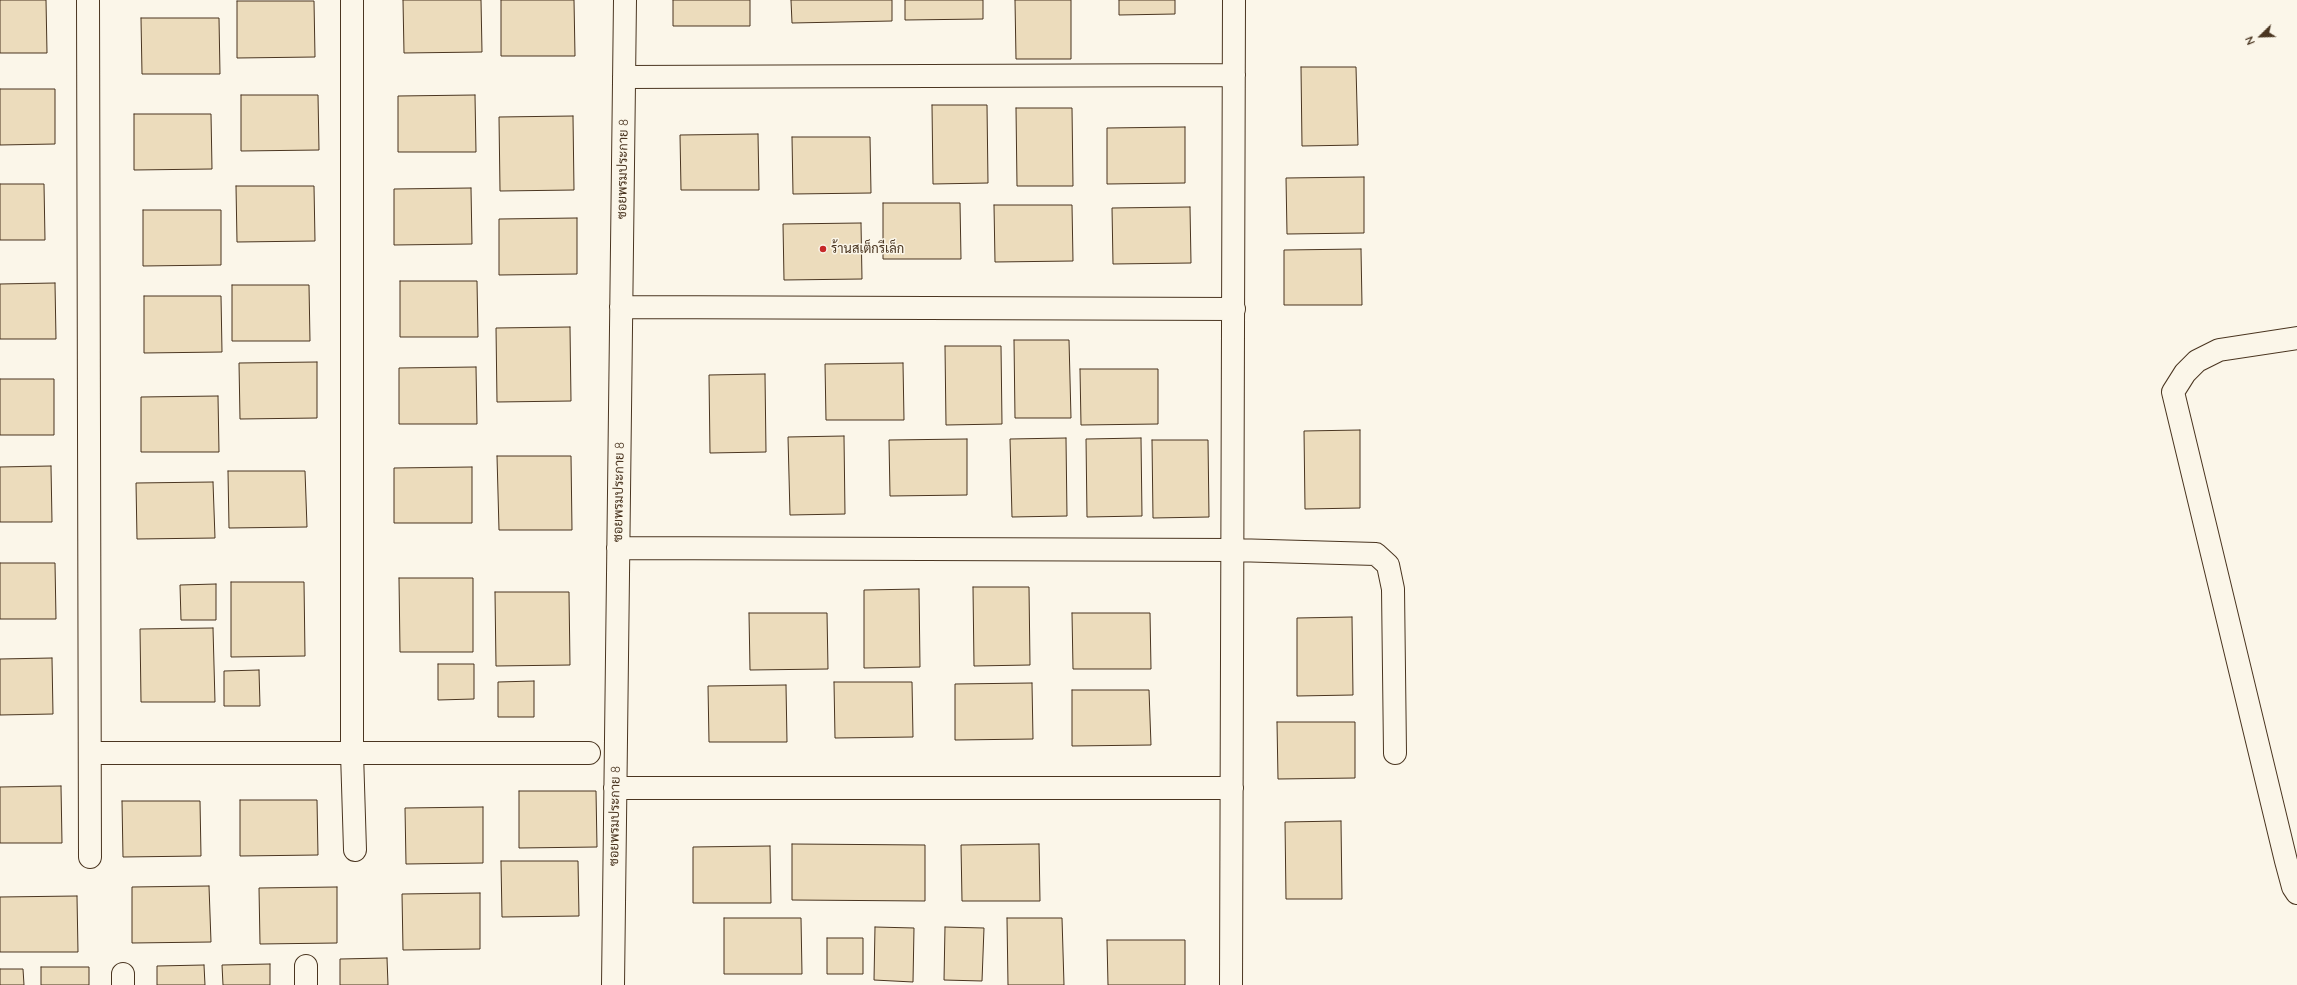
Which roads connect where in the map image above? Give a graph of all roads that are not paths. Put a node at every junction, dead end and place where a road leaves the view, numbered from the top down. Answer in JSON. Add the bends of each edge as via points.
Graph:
{"nodes":[{"id":1,"x":88,"y":0,"type":"edge"},
{"id":2,"x":352,"y":0,"type":"edge"},
{"id":3,"x":625,"y":0,"type":"edge"},
{"id":4,"x":1234,"y":0,"type":"edge"},
{"id":5,"x":1234,"y":75,"type":"junction"},
{"id":6,"x":624,"y":77,"type":"junction"},
{"id":7,"x":621,"y":307,"type":"junction"},
{"id":8,"x":1234,"y":309,"type":"junction"},
{"id":9,"x":2297,"y":338,"type":"edge"},
{"id":10,"x":618,"y":548,"type":"junction"},
{"id":11,"x":1233,"y":550,"type":"junction"},
{"id":12,"x":90,"y":753,"type":"junction"},
{"id":13,"x":352,"y":753,"type":"junction"},
{"id":14,"x":589,"y":753,"type":"dead end"},
{"id":15,"x":1395,"y":753,"type":"dead end"},
{"id":16,"x":615,"y":788,"type":"junction"},
{"id":17,"x":1232,"y":788,"type":"junction"},
{"id":18,"x":355,"y":850,"type":"dead end"},
{"id":19,"x":90,"y":857,"type":"dead end"},
{"id":20,"x":2297,"y":893,"type":"edge"},
{"id":21,"x":613,"y":985,"type":"edge"},
{"id":22,"x":1231,"y":985,"type":"edge"}],
"edges":[{"from":1,"to":12,"type":"street"},
{"from":2,"to":13,"type":"street"},
{"from":3,"to":6,"type":"street","name":"ซอยพรมประกาย 8"},
{"from":4,"to":5,"type":"street"},
{"from":5,"to":6,"type":"street"},
{"from":5,"to":8,"type":"street"},
{"from":6,"to":7,"type":"street","name":"ซอยพรมประกาย 8"},
{"from":7,"to":8,"type":"street"},
{"from":7,"to":10,"type":"street","name":"ซอยพรมประกาย 8"},
{"from":8,"to":11,"type":"street"},
{"from":9,"to":20,"type":"street","via":[[2219,350],[2197,361],[2185,373],[2173,392],[2286,861]]},
{"from":10,"to":11,"type":"street"},
{"from":10,"to":16,"type":"street","name":"ซอยพรมประกาย 8"},
{"from":11,"to":15,"type":"street","via":[[1376,554],[1388,564],[1393,589]]},
{"from":11,"to":17,"type":"street"},
{"from":12,"to":13,"type":"street"},
{"from":12,"to":19,"type":"street"},
{"from":13,"to":14,"type":"street"},
{"from":13,"to":18,"type":"street"},
{"from":16,"to":17,"type":"street"},
{"from":16,"to":21,"type":"street","name":"ซอยพรมประกาย 8"},
{"from":17,"to":22,"type":"street"}]}
